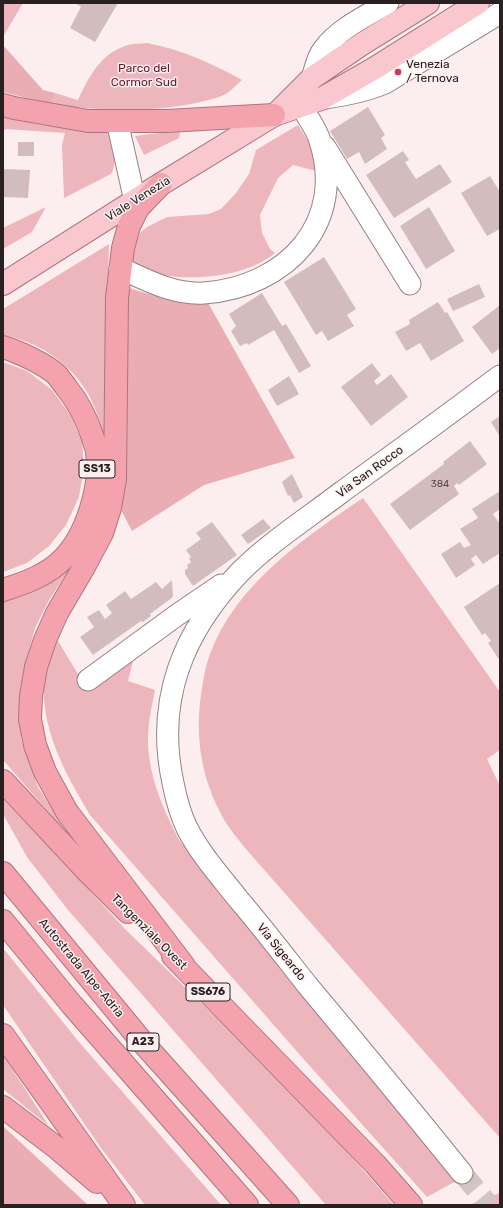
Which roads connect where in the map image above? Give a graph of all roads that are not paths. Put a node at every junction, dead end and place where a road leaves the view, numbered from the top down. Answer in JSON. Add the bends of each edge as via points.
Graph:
{"nodes":[{"id":1,"x":388,"y":3,"type":"edge"},
{"id":2,"x":428,"y":3,"type":"edge"},
{"id":3,"x":478,"y":3,"type":"edge"},
{"id":4,"x":500,"y":13,"type":"edge"},
{"id":5,"x":312,"y":78,"type":"junction"},
{"id":6,"x":311,"y":102,"type":"junction"},
{"id":7,"x":3,"y":105,"type":"edge"},
{"id":8,"x":274,"y":115,"type":"junction"},
{"id":9,"x":117,"y":121,"type":"junction"},
{"id":10,"x":319,"y":136,"type":"junction"},
{"id":11,"x":161,"y":184,"type":"junction"},
{"id":12,"x":135,"y":201,"type":"junction"},
{"id":13,"x":120,"y":268,"type":"junction"},
{"id":14,"x":3,"y":284,"type":"edge"},
{"id":15,"x":410,"y":284,"type":"dead end"},
{"id":16,"x":3,"y":347,"type":"edge"},
{"id":17,"x":500,"y":376,"type":"edge"},
{"id":18,"x":242,"y":571,"type":"junction"},
{"id":19,"x":3,"y":590,"type":"edge"},
{"id":20,"x":88,"y":680,"type":"dead end"},
{"id":21,"x":170,"y":702,"type":"joint"},
{"id":22,"x":3,"y":781,"type":"edge"},
{"id":23,"x":3,"y":873,"type":"edge"},
{"id":24,"x":3,"y":921,"type":"edge"},
{"id":25,"x":184,"y":966,"type":"junction"},
{"id":26,"x":3,"y":1035,"type":"edge"},
{"id":27,"x":3,"y":1107,"type":"edge"},
{"id":28,"x":462,"y":1172,"type":"tunnel mouth"},
{"id":29,"x":124,"y":1205,"type":"edge"},
{"id":30,"x":247,"y":1205,"type":"edge"},
{"id":31,"x":288,"y":1205,"type":"edge"},
{"id":32,"x":411,"y":1205,"type":"edge"}],
"edges":[{"from":1,"to":5,"type":"street","name":"Viale Venezia","via":[[334,37],[322,51]]},
{"from":2,"to":5,"type":"main road","name":"Viale Venezia"},
{"from":3,"to":6,"type":"main road","name":"Viale Venezia","via":[[375,68]]},
{"from":4,"to":6,"type":"street","name":"Viale Venezia","via":[[385,83]]},
{"from":5,"to":8,"type":"main road","name":"Viale Venezia"},
{"from":6,"to":8,"type":"main road","name":"Viale Venezia"},
{"from":6,"to":10,"type":"street"},
{"from":7,"to":9,"type":"highway","via":[[88,121]]},
{"from":8,"to":9,"type":"highway"},
{"from":8,"to":11,"type":"main road","name":"Viale Venezia"},
{"from":9,"to":12,"type":"street"},
{"from":10,"to":13,"type":"street","via":[[326,182],[322,210],[303,247],[269,275],[246,286],[203,293],[173,290]]},
{"from":10,"to":15,"type":"street"},
{"from":11,"to":12,"type":"main road","name":"Viale Venezia"},
{"from":11,"to":13,"type":"highway","via":[[138,208],[129,226]]},
{"from":12,"to":14,"type":"main road","name":"Viale Venezia"},
{"from":13,"to":25,"type":"highway","via":[[116,305],[115,479],[110,508],[102,533],[56,613],[45,640],[30,696],[30,719],[35,745],[45,772],[67,812]]},
{"from":16,"to":19,"type":"highway","number":"SS13","via":[[32,359],[57,375],[78,402],[88,422],[97,452],[97,476],[92,504],[76,544],[47,572]]},
{"from":17,"to":18,"type":"street","name":"Via San Rocco","via":[[280,538]]},
{"from":18,"to":20,"type":"street","name":"Via San Rocco"},
{"from":18,"to":21,"type":"street","name":"Via San Rocco","via":[[204,617],[188,644],[173,684]]},
{"from":21,"to":28,"type":"street","name":"Via Sigeardo","via":[[169,765],[187,828],[208,860],[277,948]]},
{"from":22,"to":25,"type":"highway","name":"Tangenziale Ovest","number":"SS676","via":[[88,872]]},
{"from":23,"to":31,"type":"highway","name":"Autostrada Alpe-Adria","number":"A23","via":[[144,1044]]},
{"from":24,"to":30,"type":"highway","number":"A23","via":[[72,1005]]},
{"from":25,"to":32,"type":"highway","name":"Tangenziale Ovest","number":"SS676","via":[[370,1158]]},
{"from":26,"to":29,"type":"highway"},
{"from":27,"to":29,"type":"highway","via":[[57,1148]]}]}
